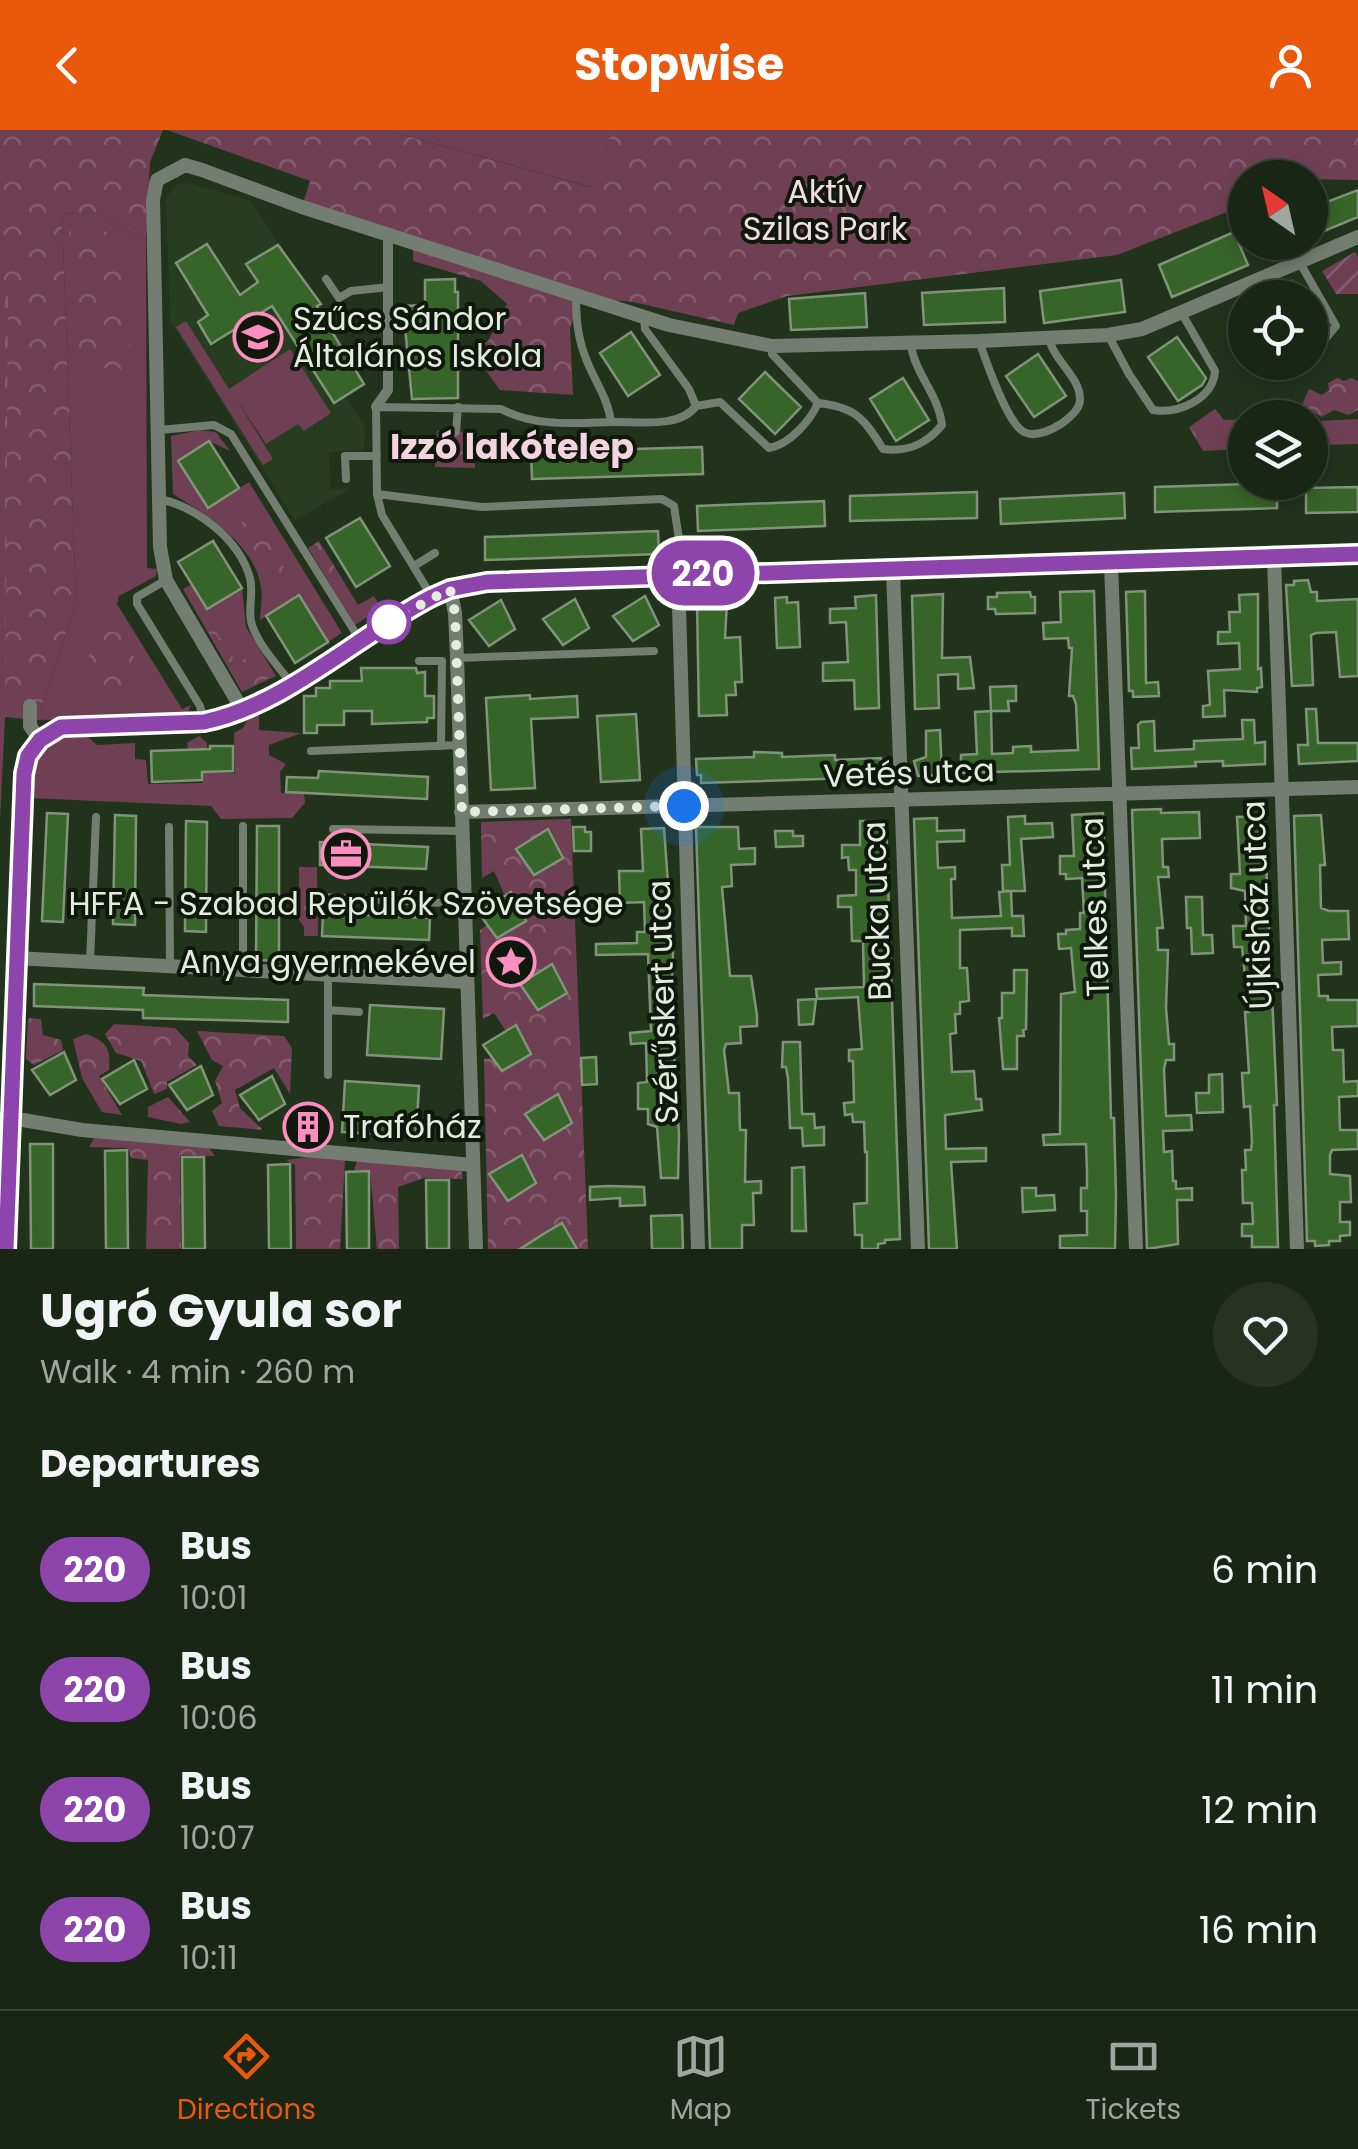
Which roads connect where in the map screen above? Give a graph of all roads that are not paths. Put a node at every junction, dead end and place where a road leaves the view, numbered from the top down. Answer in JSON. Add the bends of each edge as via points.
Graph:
{"nodes":[{"id":1,"x":388,"y":234,"type":"junction"},
{"id":2,"x":1358,"y":237,"type":"edge"},
{"id":3,"x":1300,"y":263,"type":"junction"},
{"id":4,"x":326,"y":279,"type":"dead end"},
{"id":5,"x":1256,"y":280,"type":"edge"},
{"id":6,"x":1310,"y":280,"type":"edge"},
{"id":7,"x":389,"y":287,"type":"junction"},
{"id":8,"x":1228,"y":291,"type":"edge"},
{"id":9,"x":576,"y":294,"type":"junction"},
{"id":10,"x":1181,"y":312,"type":"junction"},
{"id":11,"x":1328,"y":312,"type":"edge"},
{"id":12,"x":644,"y":316,"type":"junction"},
{"id":13,"x":1108,"y":335,"type":"junction"},
{"id":14,"x":1328,"y":336,"type":"edge"},
{"id":15,"x":1049,"y":337,"type":"junction"},
{"id":16,"x":979,"y":341,"type":"junction"},
{"id":17,"x":911,"y":344,"type":"junction"},
{"id":18,"x":772,"y":346,"type":"junction"},
{"id":19,"x":818,"y":403,"type":"junction"},
{"id":20,"x":696,"y":406,"type":"junction"},
{"id":21,"x":376,"y":407,"type":"junction"},
{"id":22,"x":458,"y":407,"type":"junction"},
{"id":23,"x":612,"y":422,"type":"junction"},
{"id":24,"x":159,"y":430,"type":"junction"},
{"id":25,"x":456,"y":432,"type":"dead end"},
{"id":26,"x":377,"y":456,"type":"junction"},
{"id":27,"x":346,"y":479,"type":"dead end"},
{"id":28,"x":378,"y":494,"type":"junction"},
{"id":29,"x":160,"y":499,"type":"junction"},
{"id":30,"x":680,"y":546,"type":"dead end"},
{"id":31,"x":435,"y":553,"type":"dead end"},
{"id":32,"x":1358,"y":554,"type":"edge"},
{"id":33,"x":1274,"y":558,"type":"junction"},
{"id":34,"x":1111,"y":563,"type":"junction"},
{"id":35,"x":414,"y":566,"type":"junction"},
{"id":36,"x":893,"y":570,"type":"junction"},
{"id":37,"x":678,"y":574,"type":"junction"},
{"id":38,"x":166,"y":580,"type":"junction"},
{"id":39,"x":450,"y":589,"type":"junction"},
{"id":40,"x":432,"y":597,"type":"junction"},
{"id":41,"x":360,"y":640,"type":"junction"},
{"id":42,"x":654,"y":652,"type":"dead end"},
{"id":43,"x":457,"y":658,"type":"junction"},
{"id":44,"x":419,"y":660,"type":"dead end"},
{"id":45,"x":291,"y":684,"type":"junction"},
{"id":46,"x":30,"y":706,"type":"dead end"},
{"id":47,"x":243,"y":711,"type":"junction"},
{"id":48,"x":204,"y":722,"type":"junction"},
{"id":49,"x":40,"y":740,"type":"junction"},
{"id":50,"x":441,"y":746,"type":"junction"},
{"id":51,"x":459,"y":746,"type":"junction"},
{"id":52,"x":311,"y":751,"type":"dead end"},
{"id":53,"x":1358,"y":788,"type":"edge"},
{"id":54,"x":1280,"y":789,"type":"junction"},
{"id":55,"x":1118,"y":794,"type":"junction"},
{"id":56,"x":900,"y":802,"type":"junction"},
{"id":57,"x":684,"y":806,"type":"junction"},
{"id":58,"x":462,"y":812,"type":"junction"},
{"id":59,"x":96,"y":817,"type":"dead end"},
{"id":60,"x":242,"y":826,"type":"dead end"},
{"id":61,"x":169,"y":827,"type":"dead end"},
{"id":62,"x":333,"y":829,"type":"dead end"},
{"id":63,"x":462,"y":831,"type":"junction"},
{"id":64,"x":323,"y":897,"type":"dead end"},
{"id":65,"x":464,"y":904,"type":"junction"},
{"id":66,"x":15,"y":958,"type":"junction"},
{"id":67,"x":90,"y":962,"type":"junction"},
{"id":68,"x":170,"y":966,"type":"junction"},
{"id":69,"x":243,"y":970,"type":"junction"},
{"id":70,"x":328,"y":973,"type":"junction"},
{"id":71,"x":467,"y":982,"type":"junction"},
{"id":72,"x":328,"y":1010,"type":"junction"},
{"id":73,"x":359,"y":1012,"type":"dead end"},
{"id":74,"x":328,"y":1075,"type":"dead end"},
{"id":75,"x":10,"y":1118,"type":"junction"},
{"id":76,"x":473,"y":1165,"type":"junction"},
{"id":77,"x":6,"y":1249,"type":"edge"},
{"id":78,"x":476,"y":1249,"type":"edge"},
{"id":79,"x":698,"y":1249,"type":"edge"},
{"id":80,"x":918,"y":1249,"type":"edge"},
{"id":81,"x":1136,"y":1249,"type":"edge"},
{"id":82,"x":1297,"y":1249,"type":"edge"}],
"edges":[{"from":1,"to":7,"type":"street"},
{"from":1,"to":9,"type":"street"},
{"from":1,"to":24,"type":"street","via":[[185,165],[158,180],[153,216]]},
{"from":2,"to":3,"type":"street"},
{"from":3,"to":5,"type":"street"},
{"from":3,"to":6,"type":"lane"},
{"from":4,"to":7,"type":"lane","via":[[338,298]]},
{"from":7,"to":21,"type":"street","via":[[388,390]]},
{"from":8,"to":10,"type":"street"},
{"from":9,"to":12,"type":"street"},
{"from":9,"to":23,"type":"lane","via":[[577,330]]},
{"from":10,"to":13,"type":"street"},
{"from":10,"to":13,"type":"lane","via":[[1215,370],[1210,389],[1183,409],[1153,410]]},
{"from":11,"to":14,"type":"lane","via":[[1336,326]]},
{"from":12,"to":18,"type":"street"},
{"from":12,"to":20,"type":"lane","via":[[645,329]]},
{"from":13,"to":15,"type":"street"},
{"from":15,"to":16,"type":"street"},
{"from":15,"to":16,"type":"lane","via":[[1081,399],[1063,423],[1041,434],[1021,431]]},
{"from":16,"to":17,"type":"street"},
{"from":17,"to":18,"type":"street"},
{"from":17,"to":19,"type":"lane","via":[[940,404],[942,425],[934,436],[904,452],[882,449],[845,406]]},
{"from":18,"to":19,"type":"lane","via":[[772,354]]},
{"from":19,"to":20,"type":"lane","via":[[774,448],[720,402]]},
{"from":20,"to":23,"type":"lane","via":[[674,420]]},
{"from":21,"to":22,"type":"lane"},
{"from":21,"to":26,"type":"lane"},
{"from":22,"to":23,"type":"lane","via":[[558,423]]},
{"from":22,"to":25,"type":"lane"},
{"from":24,"to":29,"type":"street"},
{"from":24,"to":41,"type":"lane","via":[[214,426],[231,434]]},
{"from":26,"to":27,"type":"lane","via":[[345,456]]},
{"from":26,"to":28,"type":"lane"},
{"from":28,"to":30,"type":"lane","via":[[482,508],[662,499],[674,506]]},
{"from":28,"to":35,"type":"lane","via":[[382,515]]},
{"from":29,"to":38,"type":"street"},
{"from":29,"to":45,"type":"lane","via":[[179,503],[227,539],[250,576],[250,622]]},
{"from":31,"to":35,"type":"lane"},
{"from":32,"to":33,"type":"street"},
{"from":33,"to":34,"type":"street"},
{"from":33,"to":54,"type":"street","name":"Újkisház utca"},
{"from":34,"to":36,"type":"street"},
{"from":34,"to":55,"type":"street","name":"Telkes utca"},
{"from":35,"to":40,"type":"lane"},
{"from":36,"to":37,"type":"street"},
{"from":36,"to":56,"type":"street","name":"Bucka utca"},
{"from":37,"to":39,"type":"street"},
{"from":37,"to":57,"type":"street","name":"Szérűskert utca"},
{"from":38,"to":47,"type":"street"},
{"from":38,"to":48,"type":"lane","via":[[136,597],[137,604]]},
{"from":39,"to":40,"type":"street"},
{"from":39,"to":43,"type":"street"},
{"from":40,"to":41,"type":"street"},
{"from":41,"to":45,"type":"street"},
{"from":42,"to":43,"type":"lane"},
{"from":43,"to":51,"type":"street"},
{"from":44,"to":50,"type":"lane","via":[[442,661]]},
{"from":45,"to":47,"type":"street"},
{"from":46,"to":49,"type":"street","via":[[30,726]]},
{"from":47,"to":48,"type":"street"},
{"from":48,"to":49,"type":"street","via":[[61,727]]},
{"from":49,"to":66,"type":"street","via":[[24,774]]},
{"from":50,"to":51,"type":"lane"},
{"from":50,"to":52,"type":"lane"},
{"from":51,"to":58,"type":"street"},
{"from":53,"to":54,"type":"street","name":"Vetés utca"},
{"from":54,"to":55,"type":"street","name":"Vetés utca"},
{"from":54,"to":82,"type":"street","name":"Újkisház utca"},
{"from":55,"to":56,"type":"street","name":"Vetés utca"},
{"from":55,"to":81,"type":"street","name":"Telkes utca"},
{"from":56,"to":57,"type":"street","name":"Vetés utca"},
{"from":56,"to":80,"type":"street","name":"Bucka utca"},
{"from":57,"to":58,"type":"street","name":"Vetés utca"},
{"from":57,"to":79,"type":"street","name":"Szérűskert utca"},
{"from":58,"to":63,"type":"street"},
{"from":59,"to":67,"type":"lane"},
{"from":60,"to":69,"type":"lane"},
{"from":61,"to":68,"type":"lane"},
{"from":62,"to":63,"type":"lane"},
{"from":63,"to":65,"type":"street"},
{"from":64,"to":65,"type":"lane"},
{"from":65,"to":71,"type":"street"},
{"from":66,"to":67,"type":"street"},
{"from":66,"to":75,"type":"street"},
{"from":67,"to":68,"type":"street"},
{"from":68,"to":69,"type":"street"},
{"from":69,"to":70,"type":"street"},
{"from":70,"to":71,"type":"street"},
{"from":70,"to":72,"type":"lane"},
{"from":71,"to":76,"type":"street"},
{"from":72,"to":73,"type":"lane"},
{"from":72,"to":74,"type":"lane"},
{"from":75,"to":76,"type":"street"},
{"from":75,"to":77,"type":"street"},
{"from":76,"to":78,"type":"street"}]}
